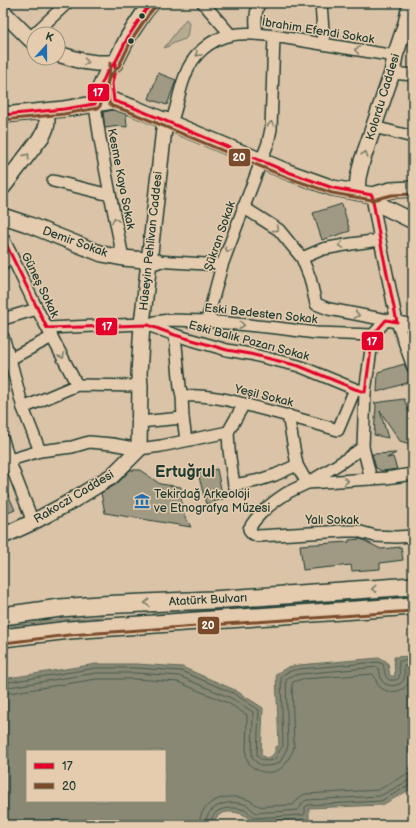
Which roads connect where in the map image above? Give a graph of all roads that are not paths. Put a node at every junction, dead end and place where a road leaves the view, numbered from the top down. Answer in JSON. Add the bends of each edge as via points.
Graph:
{"nodes":[{"id":1,"x":67,"y":3,"type":"edge"},
{"id":2,"x":203,"y":3,"type":"edge"},
{"id":3,"x":259,"y":3,"type":"edge"},
{"id":4,"x":322,"y":3,"type":"edge"},
{"id":5,"x":407,"y":5,"type":"edge"},
{"id":6,"x":145,"y":6,"type":"edge"},
{"id":7,"x":3,"y":12,"type":"edge"},
{"id":8,"x":44,"y":26,"type":"edge"},
{"id":9,"x":26,"y":31,"type":"edge"},
{"id":10,"x":258,"y":34,"type":"junction"},
{"id":11,"x":231,"y":35,"type":"junction"},
{"id":12,"x":274,"y":36,"type":"junction"},
{"id":13,"x":324,"y":44,"type":"junction"},
{"id":14,"x":66,"y":56,"type":"edge"},
{"id":15,"x":395,"y":56,"type":"junction"},
{"id":16,"x":115,"y":63,"type":"junction"},
{"id":17,"x":392,"y":73,"type":"junction"},
{"id":18,"x":413,"y":75,"type":"edge"},
{"id":19,"x":114,"y":101,"type":"junction"},
{"id":20,"x":95,"y":104,"type":"junction"},
{"id":21,"x":45,"y":112,"type":"junction"},
{"id":22,"x":3,"y":115,"type":"edge"},
{"id":23,"x":168,"y":122,"type":"junction"},
{"id":24,"x":374,"y":128,"type":"junction"},
{"id":25,"x":413,"y":137,"type":"edge"},
{"id":26,"x":261,"y":161,"type":"junction"},
{"id":27,"x":53,"y":181,"type":"dead end"},
{"id":28,"x":3,"y":187,"type":"edge"},
{"id":29,"x":413,"y":188,"type":"edge"},
{"id":30,"x":357,"y":192,"type":"junction"},
{"id":31,"x":372,"y":194,"type":"junction"},
{"id":32,"x":110,"y":196,"type":"junction"},
{"id":33,"x":243,"y":207,"type":"junction"},
{"id":34,"x":3,"y":216,"type":"edge"},
{"id":35,"x":413,"y":220,"type":"edge"},
{"id":36,"x":3,"y":238,"type":"edge"},
{"id":37,"x":380,"y":240,"type":"junction"},
{"id":38,"x":10,"y":252,"type":"junction"},
{"id":39,"x":123,"y":258,"type":"junction"},
{"id":40,"x":302,"y":258,"type":"junction"},
{"id":41,"x":152,"y":261,"type":"junction"},
{"id":42,"x":3,"y":265,"type":"edge"},
{"id":43,"x":222,"y":265,"type":"junction"},
{"id":44,"x":37,"y":309,"type":"junction"},
{"id":45,"x":3,"y":319,"type":"edge"},
{"id":46,"x":207,"y":321,"type":"junction"},
{"id":47,"x":391,"y":321,"type":"junction"},
{"id":48,"x":145,"y":325,"type":"junction"},
{"id":49,"x":413,"y":325,"type":"edge"},
{"id":50,"x":49,"y":332,"type":"junction"},
{"id":51,"x":175,"y":335,"type":"junction"},
{"id":52,"x":373,"y":335,"type":"junction"},
{"id":53,"x":3,"y":337,"type":"edge"},
{"id":54,"x":6,"y":360,"type":"edge"},
{"id":55,"x":413,"y":367,"type":"edge"},
{"id":56,"x":77,"y":385,"type":"junction"},
{"id":57,"x":140,"y":386,"type":"junction"},
{"id":58,"x":360,"y":390,"type":"junction"},
{"id":59,"x":182,"y":396,"type":"junction"},
{"id":60,"x":244,"y":404,"type":"junction"},
{"id":61,"x":23,"y":408,"type":"junction"},
{"id":62,"x":288,"y":415,"type":"junction"},
{"id":63,"x":182,"y":418,"type":"junction"},
{"id":64,"x":139,"y":422,"type":"junction"},
{"id":65,"x":228,"y":432,"type":"junction"},
{"id":66,"x":3,"y":440,"type":"edge"},
{"id":67,"x":186,"y":440,"type":"junction"},
{"id":68,"x":363,"y":447,"type":"junction"},
{"id":69,"x":139,"y":449,"type":"junction"},
{"id":70,"x":40,"y":451,"type":"junction"},
{"id":71,"x":6,"y":461,"type":"edge"},
{"id":72,"x":297,"y":465,"type":"junction"},
{"id":73,"x":413,"y":474,"type":"edge"},
{"id":74,"x":371,"y":479,"type":"junction"},
{"id":75,"x":307,"y":483,"type":"junction"},
{"id":76,"x":33,"y":522,"type":"junction"},
{"id":77,"x":3,"y":536,"type":"edge"},
{"id":78,"x":413,"y":536,"type":"edge"},
{"id":79,"x":413,"y":586,"type":"edge"},
{"id":80,"x":413,"y":606,"type":"edge"},
{"id":81,"x":3,"y":616,"type":"edge"},
{"id":82,"x":3,"y":638,"type":"edge"}],
"edges":[{"from":1,"to":8,"type":"street"},
{"from":2,"to":11,"type":"street"},
{"from":3,"to":10,"type":"street","via":[[255,22]]},
{"from":4,"to":13,"type":"street"},
{"from":5,"to":15,"type":"street","name":"Kolordu Caddesi","via":[[406,23]]},
{"from":6,"to":16,"type":"street"},
{"from":7,"to":9,"type":"street"},
{"from":10,"to":11,"type":"street","name":"İbrahim Efendi Sokak"},
{"from":10,"to":12,"type":"street","name":"İbrahim Efendi Sokak"},
{"from":11,"to":23,"type":"street","one_way":true,"via":[[202,49],[193,60]]},
{"from":12,"to":13,"type":"street","name":"İbrahim Efendi Sokak"},
{"from":26,"to":12,"type":"street","name":"Şükran Sokak","one_way":true,"via":[[271,129]]},
{"from":15,"to":13,"type":"street","name":"İbrahim Efendi Sokak","one_way":true},
{"from":14,"to":16,"type":"street","one_way":true,"via":[[96,63]]},
{"from":15,"to":17,"type":"street","name":"Kolordu Caddesi"},
{"from":16,"to":19,"type":"street","via":[[116,71],[112,83]]},
{"from":16,"to":20,"type":"street","via":[[102,82]]},
{"from":17,"to":18,"type":"street"},
{"from":17,"to":24,"type":"street","name":"Kolordu Caddesi"},
{"from":19,"to":20,"type":"street"},
{"from":19,"to":23,"type":"street"},
{"from":20,"to":21,"type":"street"},
{"from":20,"to":32,"type":"street","name":"Kesme Kaya Sokak"},
{"from":21,"to":22,"type":"street"},
{"from":28,"to":21,"type":"street","one_way":true,"via":[[46,129]]},
{"from":23,"to":26,"type":"street"},
{"from":23,"to":41,"type":"street","name":"Hüseyin Pehlivan Caddesi"},
{"from":24,"to":25,"type":"street"},
{"from":30,"to":24,"type":"street","name":"Kolordu Caddesi","one_way":true,"via":[[362,161]]},
{"from":26,"to":30,"type":"street","via":[[334,188]]},
{"from":26,"to":33,"type":"street","name":"Şükran Sokak"},
{"from":27,"to":32,"type":"street"},
{"from":29,"to":31,"type":"street"},
{"from":30,"to":31,"type":"street"},
{"from":31,"to":35,"type":"street","via":[[378,204]]},
{"from":31,"to":37,"type":"street"},
{"from":39,"to":32,"type":"street","name":"Kesme Kaya Sokak","one_way":true},
{"from":33,"to":40,"type":"street","one_way":true,"via":[[279,230]]},
{"from":33,"to":43,"type":"street","name":"Şükran Sokak","one_way":true},
{"from":34,"to":39,"type":"street","name":"Demir Sokak","via":[[102,254]]},
{"from":36,"to":38,"type":"street","name":"Güneş Sokak"},
{"from":37,"to":40,"type":"street","one_way":true,"via":[[324,249]]},
{"from":37,"to":47,"type":"street"},
{"from":38,"to":42,"type":"street"},
{"from":38,"to":44,"type":"street","name":"Güneş Sokak"},
{"from":39,"to":41,"type":"street","name":"Demir Sokak"},
{"from":40,"to":47,"type":"street","one_way":true,"via":[[316,304],[329,310]]},
{"from":41,"to":43,"type":"street","name":"Demir Sokak"},
{"from":41,"to":48,"type":"street","name":"Hüseyin Pehlivan Caddesi"},
{"from":43,"to":46,"type":"street","name":"Şükran Sokak"},
{"from":44,"to":45,"type":"street"},
{"from":44,"to":50,"type":"street","name":"Güneş Sokak"},
{"from":46,"to":48,"type":"street","name":"Eski Bedesten Sokak","via":[[169,320]]},
{"from":46,"to":52,"type":"street","name":"Eski Bedesten Sokak","one_way":true,"via":[[316,333]]},
{"from":47,"to":49,"type":"street"},
{"from":47,"to":52,"type":"street"},
{"from":47,"to":55,"type":"street"},
{"from":48,"to":50,"type":"street","name":"Eski Bedesten Sokak"},
{"from":48,"to":51,"type":"street","name":"Eski Balık Pazarı Sokak"},
{"from":48,"to":57,"type":"street","name":"Hüseyin Pehlivan Caddesi"},
{"from":50,"to":54,"type":"street","name":"Eski Bedesten Sokak"},
{"from":50,"to":56,"type":"street","name":"Güneş Sokak","one_way":true},
{"from":51,"to":58,"type":"street","name":"Eski Balık Pazarı Sokak","via":[[299,366]]},
{"from":51,"to":59,"type":"street"},
{"from":52,"to":58,"type":"street"},
{"from":53,"to":54,"type":"street"},
{"from":54,"to":61,"type":"street"},
{"from":56,"to":57,"type":"street"},
{"from":56,"to":61,"type":"street"},
{"from":57,"to":64,"type":"street","name":"Hüseyin Pehlivan Caddesi"},
{"from":58,"to":62,"type":"street","name":"Yeşil Sokak","via":[[338,430]]},
{"from":58,"to":68,"type":"street"},
{"from":59,"to":60,"type":"street","name":"Yeşil Sokak","via":[[216,398]]},
{"from":59,"to":63,"type":"street"},
{"from":60,"to":62,"type":"street","name":"Yeşil Sokak"},
{"from":60,"to":65,"type":"street"},
{"from":61,"to":70,"type":"street"},
{"from":62,"to":72,"type":"street"},
{"from":63,"to":64,"type":"street"},
{"from":63,"to":67,"type":"street"},
{"from":64,"to":69,"type":"street","name":"Hüseyin Pehlivan Caddesi"},
{"from":65,"to":67,"type":"street"},
{"from":65,"to":72,"type":"street","via":[[234,485],[275,475]]},
{"from":66,"to":71,"type":"street"},
{"from":67,"to":69,"type":"street"},
{"from":68,"to":74,"type":"street"},
{"from":68,"to":75,"type":"street"},
{"from":69,"to":70,"type":"street","via":[[89,442]]},
{"from":69,"to":76,"type":"street","name":"Rakoczi Caddesi","via":[[112,476]]},
{"from":70,"to":71,"type":"street"},
{"from":71,"to":76,"type":"street"},
{"from":72,"to":75,"type":"street"},
{"from":73,"to":74,"type":"street"},
{"from":75,"to":74,"type":"street","one_way":true},
{"from":75,"to":78,"type":"street","name":"Yalı Sokak","via":[[288,493],[260,515],[252,523],[249,529],[251,533],[258,536],[357,531],[375,536]]},
{"from":76,"to":77,"type":"street","name":"Rakoczi Caddesi"},
{"from":79,"to":81,"type":"main road","name":"Atatürk Bulvarı","one_way":true,"via":[[99,605]]},
{"from":80,"to":82,"type":"main road","name":"Atatürk Bulvarı","via":[[76,630]]}]}
